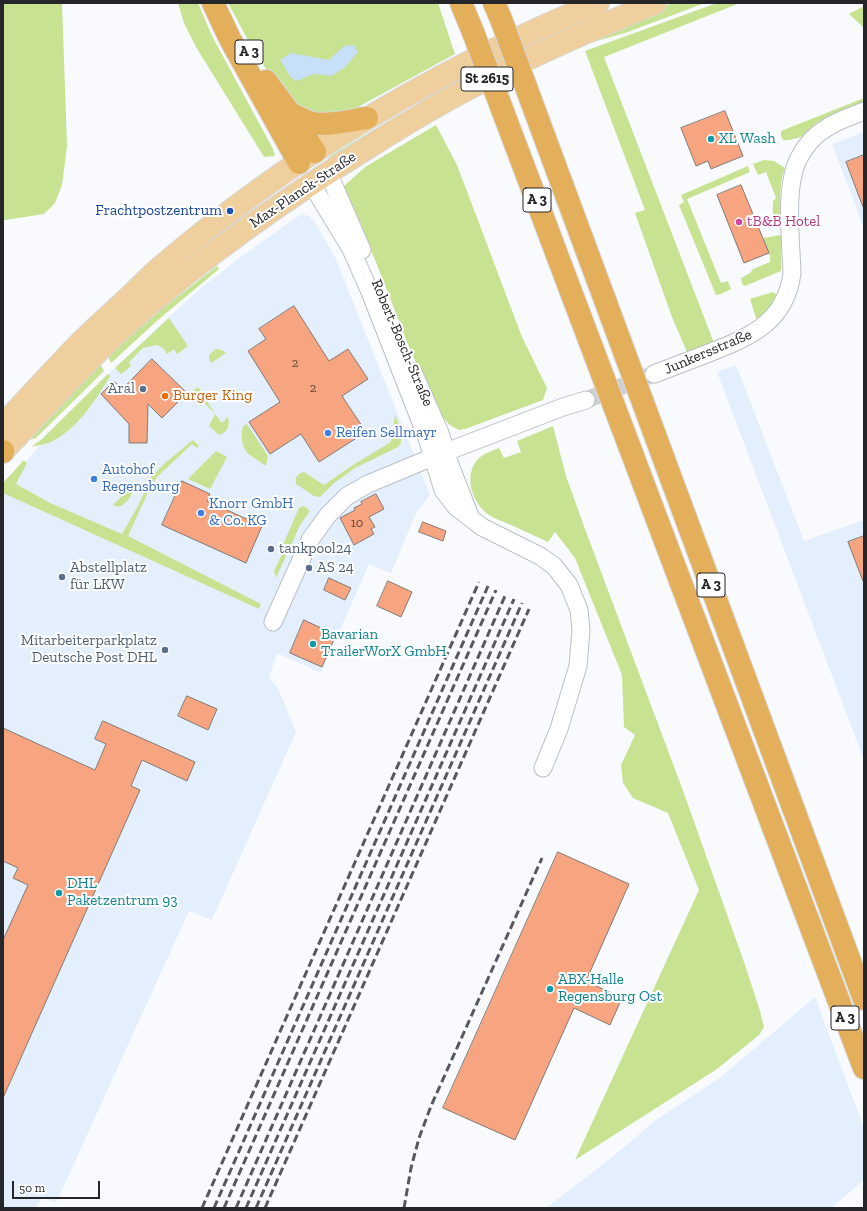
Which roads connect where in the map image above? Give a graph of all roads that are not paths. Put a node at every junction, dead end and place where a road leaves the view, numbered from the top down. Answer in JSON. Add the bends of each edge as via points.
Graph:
{"nodes":[{"id":1,"x":213,"y":3,"type":"edge"},
{"id":2,"x":222,"y":3,"type":"edge"},
{"id":3,"x":462,"y":3,"type":"edge"},
{"id":4,"x":598,"y":3,"type":"edge"},
{"id":5,"x":655,"y":3,"type":"edge"},
{"id":6,"x":497,"y":11,"type":"edge"},
{"id":7,"x":864,"y":111,"type":"edge"},
{"id":8,"x":290,"y":113,"type":"junction"},
{"id":9,"x":367,"y":118,"type":"junction"},
{"id":10,"x":307,"y":157,"type":"junction"},
{"id":11,"x":319,"y":178,"type":"junction"},
{"id":12,"x":654,"y":374,"type":"tunnel mouth"},
{"id":13,"x":586,"y":400,"type":"tunnel mouth"},
{"id":14,"x":3,"y":425,"type":"edge"},
{"id":15,"x":3,"y":452,"type":"edge"},
{"id":16,"x":439,"y":455,"type":"junction"},
{"id":17,"x":272,"y":622,"type":"dead end"},
{"id":18,"x":543,"y":768,"type":"dead end"},
{"id":19,"x":864,"y":999,"type":"edge"},
{"id":20,"x":864,"y":1068,"type":"edge"}],
"edges":[{"from":1,"to":10,"type":"highway","via":[[230,39]]},
{"from":2,"to":8,"type":"highway","number":"A 3","via":[[266,80]]},
{"from":3,"to":20,"type":"highway","number":"A 3","bridge":true},
{"from":4,"to":9,"type":"main road","name":"Max-Planck-Straße","number":"St 2615","via":[[446,73]]},
{"from":5,"to":11,"type":"main road","name":"Max-Planck-Straße","number":"St 2615","via":[[569,39],[471,87],[400,127]]},
{"from":6,"to":19,"type":"highway","number":"A 3","bridge":true},
{"from":7,"to":12,"type":"street","name":"Junkersstraße","via":[[827,127],[798,158],[790,194],[791,285],[774,316],[743,340]]},
{"from":8,"to":9,"type":"highway","number":"A 3","via":[[314,123]]},
{"from":8,"to":10,"type":"highway","number":"A 3"},
{"from":9,"to":10,"type":"main road","name":"Max-Planck-Straße","number":"St 2615"},
{"from":10,"to":11,"type":"main road"},
{"from":10,"to":14,"type":"main road","name":"Max-Planck-Straße","via":[[230,211],[161,266],[79,344]]},
{"from":11,"to":15,"type":"main road","name":"Max-Planck-Straße","via":[[242,232],[132,320]]},
{"from":11,"to":16,"type":"street","name":"Robert-Bosch-Straße","via":[[440,433]]},
{"from":13,"to":16,"type":"street"},
{"from":16,"to":17,"type":"street","via":[[368,484],[347,496],[328,515],[310,540]]},
{"from":16,"to":18,"type":"street","name":"Robert-Bosch-Straße","via":[[443,490],[456,507],[482,527],[540,556],[554,566],[569,585],[579,610],[581,630],[578,666],[559,729]]}]}
